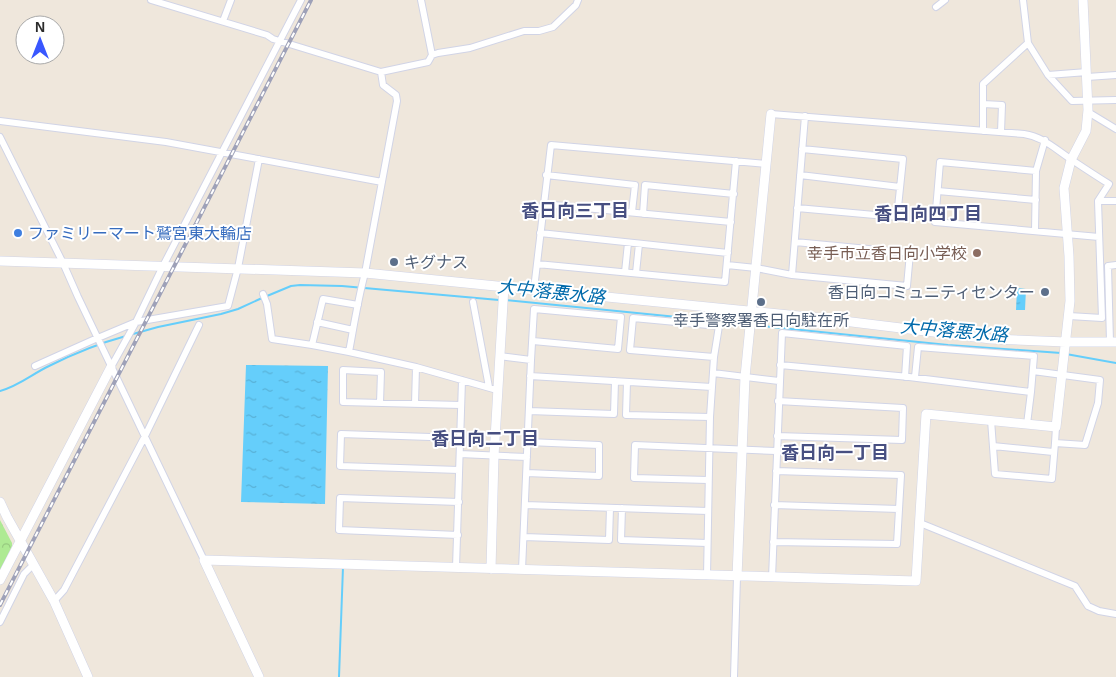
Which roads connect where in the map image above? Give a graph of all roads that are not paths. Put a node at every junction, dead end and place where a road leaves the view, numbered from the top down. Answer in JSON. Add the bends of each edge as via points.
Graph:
{"nodes":[{"id":1,"x":151,"y":0,"type":"edge"},
{"id":2,"x":231,"y":0,"type":"edge"},
{"id":3,"x":301,"y":0,"type":"edge"},
{"id":4,"x":421,"y":0,"type":"edge"},
{"id":5,"x":578,"y":0,"type":"edge"},
{"id":6,"x":945,"y":0,"type":"edge"},
{"id":7,"x":1023,"y":0,"type":"edge"},
{"id":8,"x":1083,"y":0,"type":"edge"},
{"id":9,"x":936,"y":7,"type":"dead end"},
{"id":10,"x":223,"y":21,"type":"junction"},
{"id":11,"x":280,"y":40,"type":"junction"},
{"id":12,"x":1028,"y":43,"type":"junction"},
{"id":13,"x":432,"y":56,"type":"junction"},
{"id":14,"x":381,"y":72,"type":"junction"},
{"id":15,"x":1087,"y":74,"type":"junction"},
{"id":16,"x":1048,"y":75,"type":"junction"},
{"id":17,"x":1116,"y":76,"type":"edge"},
{"id":18,"x":1116,"y":100,"type":"edge"},
{"id":19,"x":1088,"y":101,"type":"junction"},
{"id":20,"x":983,"y":104,"type":"junction"},
{"id":21,"x":1088,"y":112,"type":"junction"},
{"id":22,"x":771,"y":114,"type":"joint"},
{"id":23,"x":805,"y":116,"type":"junction"},
{"id":24,"x":0,"y":120,"type":"edge"},
{"id":25,"x":1116,"y":130,"type":"edge"},
{"id":26,"x":983,"y":131,"type":"junction"},
{"id":27,"x":1002,"y":132,"type":"junction"},
{"id":28,"x":0,"y":137,"type":"edge"},
{"id":29,"x":1045,"y":140,"type":"junction"},
{"id":30,"x":802,"y":149,"type":"junction"},
{"id":31,"x":223,"y":152,"type":"junction"},
{"id":32,"x":259,"y":159,"type":"junction"},
{"id":33,"x":1071,"y":160,"type":"junction"},
{"id":34,"x":736,"y":161,"type":"junction"},
{"id":35,"x":767,"y":164,"type":"junction"},
{"id":36,"x":1036,"y":171,"type":"junction"},
{"id":37,"x":546,"y":175,"type":"junction"},
{"id":38,"x":800,"y":175,"type":"junction"},
{"id":39,"x":382,"y":182,"type":"junction"},
{"id":40,"x":900,"y":187,"type":"junction"},
{"id":41,"x":938,"y":191,"type":"junction"},
{"id":42,"x":734,"y":194,"type":"junction"},
{"id":43,"x":1036,"y":200,"type":"junction"},
{"id":44,"x":1098,"y":201,"type":"junction"},
{"id":45,"x":1116,"y":201,"type":"edge"},
{"id":46,"x":543,"y":204,"type":"junction"},
{"id":47,"x":797,"y":208,"type":"junction"},
{"id":48,"x":632,"y":212,"type":"junction"},
{"id":49,"x":643,"y":214,"type":"junction"},
{"id":50,"x":731,"y":222,"type":"junction"},
{"id":51,"x":1035,"y":231,"type":"junction"},
{"id":52,"x":540,"y":233,"type":"junction"},
{"id":53,"x":1068,"y":234,"type":"junction"},
{"id":54,"x":1099,"y":237,"type":"junction"},
{"id":55,"x":795,"y":242,"type":"junction"},
{"id":56,"x":628,"y":243,"type":"junction"},
{"id":57,"x":639,"y":244,"type":"junction"},
{"id":58,"x":728,"y":253,"type":"junction"},
{"id":59,"x":0,"y":261,"type":"edge"},
{"id":60,"x":63,"y":263,"type":"junction"},
{"id":61,"x":537,"y":264,"type":"junction"},
{"id":62,"x":727,"y":265,"type":"junction"},
{"id":63,"x":1116,"y":265,"type":"edge"},
{"id":64,"x":163,"y":266,"type":"junction"},
{"id":65,"x":238,"y":268,"type":"junction"},
{"id":66,"x":756,"y":268,"type":"junction"},
{"id":67,"x":625,"y":272,"type":"junction"},
{"id":68,"x":636,"y":273,"type":"junction"},
{"id":69,"x":792,"y":275,"type":"junction"},
{"id":70,"x":364,"y":276,"type":"junction"},
{"id":71,"x":534,"y":290,"type":"junction"},
{"id":72,"x":263,"y":294,"type":"dead end"},
{"id":73,"x":504,"y":295,"type":"junction"},
{"id":74,"x":473,"y":302,"type":"dead end"},
{"id":75,"x":358,"y":305,"type":"junction"},
{"id":76,"x":1069,"y":316,"type":"junction"},
{"id":77,"x":750,"y":320,"type":"junction"},
{"id":78,"x":317,"y":322,"type":"junction"},
{"id":79,"x":135,"y":324,"type":"junction"},
{"id":80,"x":199,"y":325,"type":"dead end"},
{"id":81,"x":353,"y":330,"type":"junction"},
{"id":82,"x":533,"y":341,"type":"junction"},
{"id":83,"x":100,"y":342,"type":"junction"},
{"id":84,"x":1113,"y":342,"type":"edge"},
{"id":85,"x":312,"y":345,"type":"junction"},
{"id":86,"x":1065,"y":350,"type":"junction"},
{"id":87,"x":349,"y":352,"type":"junction"},
{"id":88,"x":499,"y":356,"type":"junction"},
{"id":89,"x":714,"y":357,"type":"junction"},
{"id":90,"x":531,"y":360,"type":"junction"},
{"id":91,"x":780,"y":365,"type":"junction"},
{"id":92,"x":35,"y":366,"type":"dead end"},
{"id":93,"x":111,"y":366,"type":"junction"},
{"id":94,"x":416,"y":367,"type":"junction"},
{"id":95,"x":1033,"y":371,"type":"junction"},
{"id":96,"x":713,"y":373,"type":"junction"},
{"id":97,"x":1062,"y":374,"type":"junction"},
{"id":98,"x":530,"y":376,"type":"junction"},
{"id":99,"x":905,"y":376,"type":"junction"},
{"id":100,"x":745,"y":377,"type":"junction"},
{"id":101,"x":915,"y":377,"type":"junction"},
{"id":102,"x":462,"y":380,"type":"junction"},
{"id":103,"x":615,"y":381,"type":"junction"},
{"id":104,"x":779,"y":381,"type":"junction"},
{"id":105,"x":627,"y":382,"type":"junction"},
{"id":106,"x":712,"y":387,"type":"junction"},
{"id":107,"x":493,"y":388,"type":"junction"},
{"id":108,"x":1031,"y":392,"type":"junction"},
{"id":109,"x":778,"y":401,"type":"junction"},
{"id":110,"x":380,"y":403,"type":"junction"},
{"id":111,"x":415,"y":404,"type":"junction"},
{"id":112,"x":461,"y":405,"type":"junction"},
{"id":113,"x":529,"y":411,"type":"junction"},
{"id":114,"x":710,"y":417,"type":"junction"},
{"id":115,"x":991,"y":420,"type":"junction"},
{"id":116,"x":1027,"y":424,"type":"junction"},
{"id":117,"x":1056,"y":427,"type":"junction"},
{"id":118,"x":145,"y":436,"type":"junction"},
{"id":119,"x":777,"y":436,"type":"junction"},
{"id":120,"x":460,"y":438,"type":"junction"},
{"id":121,"x":528,"y":442,"type":"junction"},
{"id":122,"x":1055,"y":443,"type":"junction"},
{"id":123,"x":993,"y":446,"type":"junction"},
{"id":124,"x":709,"y":448,"type":"junction"},
{"id":125,"x":741,"y":449,"type":"junction"},
{"id":126,"x":776,"y":451,"type":"junction"},
{"id":127,"x":1053,"y":452,"type":"junction"},
{"id":128,"x":460,"y":454,"type":"junction"},
{"id":129,"x":494,"y":456,"type":"junction"},
{"id":130,"x":527,"y":457,"type":"junction"},
{"id":131,"x":460,"y":470,"type":"junction"},
{"id":132,"x":776,"y":471,"type":"junction"},
{"id":133,"x":527,"y":473,"type":"junction"},
{"id":134,"x":708,"y":480,"type":"junction"},
{"id":135,"x":0,"y":502,"type":"edge"},
{"id":136,"x":459,"y":502,"type":"junction"},
{"id":137,"x":525,"y":505,"type":"junction"},
{"id":138,"x":774,"y":505,"type":"junction"},
{"id":139,"x":610,"y":508,"type":"junction"},
{"id":140,"x":622,"y":508,"type":"junction"},
{"id":141,"x":899,"y":509,"type":"junction"},
{"id":142,"x":708,"y":511,"type":"junction"},
{"id":143,"x":920,"y":523,"type":"junction"},
{"id":144,"x":458,"y":535,"type":"junction"},
{"id":145,"x":524,"y":537,"type":"junction"},
{"id":146,"x":20,"y":541,"type":"junction"},
{"id":147,"x":773,"y":542,"type":"junction"},
{"id":148,"x":707,"y":543,"type":"junction"},
{"id":149,"x":204,"y":560,"type":"junction"},
{"id":150,"x":34,"y":564,"type":"junction"},
{"id":151,"x":456,"y":568,"type":"junction"},
{"id":152,"x":491,"y":569,"type":"junction"},
{"id":153,"x":522,"y":570,"type":"junction"},
{"id":154,"x":707,"y":576,"type":"junction"},
{"id":155,"x":737,"y":577,"type":"junction"},
{"id":156,"x":772,"y":578,"type":"junction"},
{"id":157,"x":0,"y":580,"type":"edge"},
{"id":158,"x":54,"y":601,"type":"junction"},
{"id":159,"x":1116,"y":614,"type":"edge"},
{"id":160,"x":0,"y":622,"type":"edge"},
{"id":161,"x":88,"y":677,"type":"edge"},
{"id":162,"x":259,"y":677,"type":"edge"},
{"id":163,"x":734,"y":677,"type":"edge"}],
"edges":[{"from":1,"to":10,"type":"street"},
{"from":2,"to":10,"type":"street"},
{"from":3,"to":11,"type":"street"},
{"from":4,"to":13,"type":"street"},
{"from":5,"to":13,"type":"street","via":[[553,27]]},
{"from":6,"to":9,"type":"street"},
{"from":7,"to":12,"type":"street"},
{"from":8,"to":15,"type":"street"},
{"from":10,"to":11,"type":"street"},
{"from":11,"to":14,"type":"street"},
{"from":11,"to":31,"type":"street"},
{"from":12,"to":16,"type":"street"},
{"from":12,"to":20,"type":"street","via":[[983,84]]},
{"from":13,"to":14,"type":"street","via":[[428,62]]},
{"from":14,"to":39,"type":"street","via":[[383,85],[396,94],[397,101]]},
{"from":15,"to":16,"type":"street"},
{"from":15,"to":17,"type":"street"},
{"from":15,"to":19,"type":"street"},
{"from":16,"to":19,"type":"street","via":[[1072,102]]},
{"from":18,"to":19,"type":"street"},
{"from":19,"to":21,"type":"street"},
{"from":20,"to":26,"type":"street"},
{"from":20,"to":27,"type":"street","via":[[1002,105]]},
{"from":21,"to":25,"type":"street"},
{"from":21,"to":33,"type":"street","via":[[1086,131]]},
{"from":22,"to":23,"type":"street"},
{"from":22,"to":35,"type":"street"},
{"from":23,"to":26,"type":"street"},
{"from":23,"to":30,"type":"street"},
{"from":24,"to":31,"type":"street"},
{"from":26,"to":27,"type":"street"},
{"from":27,"to":29,"type":"street","via":[[1035,135]]},
{"from":28,"to":60,"type":"street"},
{"from":29,"to":33,"type":"street"},
{"from":29,"to":36,"type":"street"},
{"from":30,"to":38,"type":"street"},
{"from":30,"to":40,"type":"street","via":[[903,159]]},
{"from":31,"to":32,"type":"street"},
{"from":31,"to":64,"type":"street"},
{"from":32,"to":39,"type":"street"},
{"from":32,"to":65,"type":"street"},
{"from":33,"to":44,"type":"street","via":[[1109,184]]},
{"from":33,"to":53,"type":"street","via":[[1064,188]]},
{"from":34,"to":35,"type":"street"},
{"from":34,"to":37,"type":"street","via":[[551,145]]},
{"from":34,"to":42,"type":"street"},
{"from":35,"to":66,"type":"street"},
{"from":36,"to":41,"type":"street","via":[[940,162]]},
{"from":36,"to":43,"type":"street"},
{"from":37,"to":46,"type":"street"},
{"from":37,"to":48,"type":"street","via":[[635,185]]},
{"from":38,"to":40,"type":"street"},
{"from":38,"to":47,"type":"street"},
{"from":39,"to":70,"type":"street"},
{"from":40,"to":47,"type":"street","via":[[897,217]]},
{"from":41,"to":43,"type":"street"},
{"from":41,"to":51,"type":"street","via":[[935,222]]},
{"from":42,"to":49,"type":"street","via":[[645,185]]},
{"from":42,"to":50,"type":"street"},
{"from":43,"to":51,"type":"street"},
{"from":44,"to":45,"type":"street"},
{"from":44,"to":54,"type":"street"},
{"from":46,"to":48,"type":"street"},
{"from":46,"to":52,"type":"street"},
{"from":47,"to":55,"type":"street"},
{"from":48,"to":49,"type":"street"},
{"from":49,"to":50,"type":"street"},
{"from":50,"to":58,"type":"street"},
{"from":51,"to":53,"type":"street"},
{"from":52,"to":56,"type":"street"},
{"from":52,"to":61,"type":"street"},
{"from":53,"to":54,"type":"street"},
{"from":53,"to":76,"type":"street"},
{"from":54,"to":76,"type":"street","via":[[1102,318]]},
{"from":55,"to":69,"type":"street"},
{"from":55,"to":69,"type":"street","via":[[910,253],[907,286]]},
{"from":56,"to":57,"type":"street"},
{"from":56,"to":67,"type":"street"},
{"from":57,"to":58,"type":"street"},
{"from":57,"to":68,"type":"street"},
{"from":58,"to":62,"type":"street"},
{"from":59,"to":60,"type":"street"},
{"from":60,"to":64,"type":"street"},
{"from":60,"to":83,"type":"street"},
{"from":61,"to":67,"type":"street"},
{"from":61,"to":71,"type":"street"},
{"from":62,"to":66,"type":"street"},
{"from":62,"to":68,"type":"street","via":[[725,282]]},
{"from":63,"to":84,"type":"street","via":[[1108,266]]},
{"from":64,"to":65,"type":"street"},
{"from":64,"to":79,"type":"street"},
{"from":65,"to":70,"type":"street"},
{"from":65,"to":79,"type":"street","via":[[228,306]]},
{"from":66,"to":69,"type":"street"},
{"from":66,"to":77,"type":"street"},
{"from":67,"to":68,"type":"street"},
{"from":70,"to":73,"type":"street"},
{"from":70,"to":75,"type":"street"},
{"from":71,"to":73,"type":"street"},
{"from":71,"to":77,"type":"street"},
{"from":72,"to":85,"type":"street","via":[[272,339]]},
{"from":73,"to":88,"type":"street"},
{"from":74,"to":107,"type":"street"},
{"from":75,"to":78,"type":"street","via":[[323,299]]},
{"from":75,"to":81,"type":"street"},
{"from":76,"to":86,"type":"street"},
{"from":77,"to":86,"type":"street","via":[[819,318]]},
{"from":77,"to":100,"type":"street"},
{"from":78,"to":81,"type":"street"},
{"from":78,"to":85,"type":"street"},
{"from":79,"to":83,"type":"street"},
{"from":79,"to":93,"type":"street"},
{"from":80,"to":118,"type":"street"},
{"from":81,"to":87,"type":"street"},
{"from":82,"to":82,"type":"street","via":[[534,309],[621,317],[618,349]]},
{"from":82,"to":90,"type":"street"},
{"from":83,"to":92,"type":"street"},
{"from":83,"to":93,"type":"street"},
{"from":84,"to":86,"type":"street"},
{"from":85,"to":87,"type":"street"},
{"from":86,"to":97,"type":"street"},
{"from":87,"to":94,"type":"street"},
{"from":88,"to":90,"type":"street"},
{"from":88,"to":107,"type":"street"},
{"from":89,"to":89,"type":"street","via":[[630,350],[633,318],[719,326]]},
{"from":89,"to":96,"type":"street"},
{"from":90,"to":98,"type":"street"},
{"from":91,"to":99,"type":"street"},
{"from":91,"to":99,"type":"street","via":[[782,333],[907,346]]},
{"from":91,"to":104,"type":"street"},
{"from":93,"to":118,"type":"street"},
{"from":93,"to":146,"type":"street"},
{"from":94,"to":102,"type":"street"},
{"from":94,"to":111,"type":"street"},
{"from":95,"to":97,"type":"street"},
{"from":95,"to":101,"type":"street","via":[[1034,356],[918,347]]},
{"from":95,"to":108,"type":"street"},
{"from":96,"to":100,"type":"street"},
{"from":96,"to":106,"type":"street"},
{"from":97,"to":117,"type":"street"},
{"from":97,"to":122,"type":"street","via":[[1100,380],[1098,403],[1085,446]]},
{"from":98,"to":103,"type":"street"},
{"from":98,"to":113,"type":"street"},
{"from":99,"to":101,"type":"street"},
{"from":100,"to":104,"type":"street"},
{"from":100,"to":125,"type":"street"},
{"from":101,"to":108,"type":"street"},
{"from":102,"to":107,"type":"street"},
{"from":102,"to":112,"type":"street"},
{"from":103,"to":105,"type":"street"},
{"from":103,"to":113,"type":"street","via":[[614,414]]},
{"from":104,"to":109,"type":"street"},
{"from":105,"to":106,"type":"street"},
{"from":105,"to":114,"type":"street","via":[[626,415]]},
{"from":106,"to":114,"type":"street"},
{"from":107,"to":129,"type":"street"},
{"from":108,"to":116,"type":"street"},
{"from":109,"to":119,"type":"street"},
{"from":109,"to":119,"type":"street","via":[[903,408],[902,440]]},
{"from":110,"to":110,"type":"street","via":[[343,402],[343,370],[381,372]]},
{"from":110,"to":111,"type":"street"},
{"from":111,"to":112,"type":"street"},
{"from":112,"to":120,"type":"street"},
{"from":113,"to":121,"type":"street"},
{"from":114,"to":124,"type":"street"},
{"from":115,"to":116,"type":"street"},
{"from":115,"to":123,"type":"street"},
{"from":115,"to":143,"type":"street","via":[[926,414]]},
{"from":116,"to":117,"type":"street"},
{"from":117,"to":122,"type":"street"},
{"from":118,"to":149,"type":"street"},
{"from":118,"to":158,"type":"street","via":[[64,590]]},
{"from":119,"to":126,"type":"street"},
{"from":120,"to":128,"type":"street"},
{"from":120,"to":131,"type":"street","via":[[341,434],[340,466]]},
{"from":121,"to":130,"type":"street"},
{"from":121,"to":133,"type":"street","via":[[599,445],[599,476]]},
{"from":122,"to":127,"type":"street"},
{"from":123,"to":127,"type":"street"},
{"from":123,"to":127,"type":"street","via":[[995,474],[1052,479]]},
{"from":124,"to":125,"type":"street"},
{"from":124,"to":134,"type":"street"},
{"from":124,"to":134,"type":"street","via":[[636,445],[634,478]]},
{"from":125,"to":126,"type":"street"},
{"from":125,"to":155,"type":"street"},
{"from":126,"to":132,"type":"street"},
{"from":128,"to":129,"type":"street"},
{"from":128,"to":131,"type":"street"},
{"from":129,"to":130,"type":"street"},
{"from":129,"to":152,"type":"street"},
{"from":130,"to":133,"type":"street"},
{"from":131,"to":136,"type":"street"},
{"from":132,"to":138,"type":"street"},
{"from":132,"to":141,"type":"street","via":[[901,475]]},
{"from":133,"to":137,"type":"street"},
{"from":134,"to":142,"type":"street"},
{"from":135,"to":146,"type":"street"},
{"from":136,"to":144,"type":"street"},
{"from":136,"to":144,"type":"street","via":[[340,498],[339,530]]},
{"from":137,"to":139,"type":"street"},
{"from":137,"to":145,"type":"street"},
{"from":138,"to":141,"type":"street"},
{"from":138,"to":147,"type":"street"},
{"from":139,"to":140,"type":"street"},
{"from":139,"to":145,"type":"street","via":[[609,540]]},
{"from":140,"to":142,"type":"street"},
{"from":140,"to":148,"type":"street","via":[[621,540]]},
{"from":141,"to":147,"type":"street","via":[[897,544]]},
{"from":142,"to":148,"type":"street"},
{"from":143,"to":156,"type":"street","via":[[916,581]]},
{"from":143,"to":159,"type":"street","via":[[1075,586],[1088,606]]},
{"from":144,"to":151,"type":"street"},
{"from":145,"to":153,"type":"street"},
{"from":146,"to":150,"type":"street"},
{"from":146,"to":157,"type":"street"},
{"from":147,"to":156,"type":"street"},
{"from":148,"to":154,"type":"street"},
{"from":149,"to":151,"type":"street"},
{"from":149,"to":162,"type":"street"},
{"from":150,"to":158,"type":"street"},
{"from":150,"to":160,"type":"street","via":[[24,574]]},
{"from":151,"to":152,"type":"street"},
{"from":152,"to":153,"type":"street"},
{"from":153,"to":154,"type":"street"},
{"from":154,"to":155,"type":"street"},
{"from":155,"to":156,"type":"street"},
{"from":155,"to":163,"type":"street"},
{"from":158,"to":161,"type":"street"}]}
